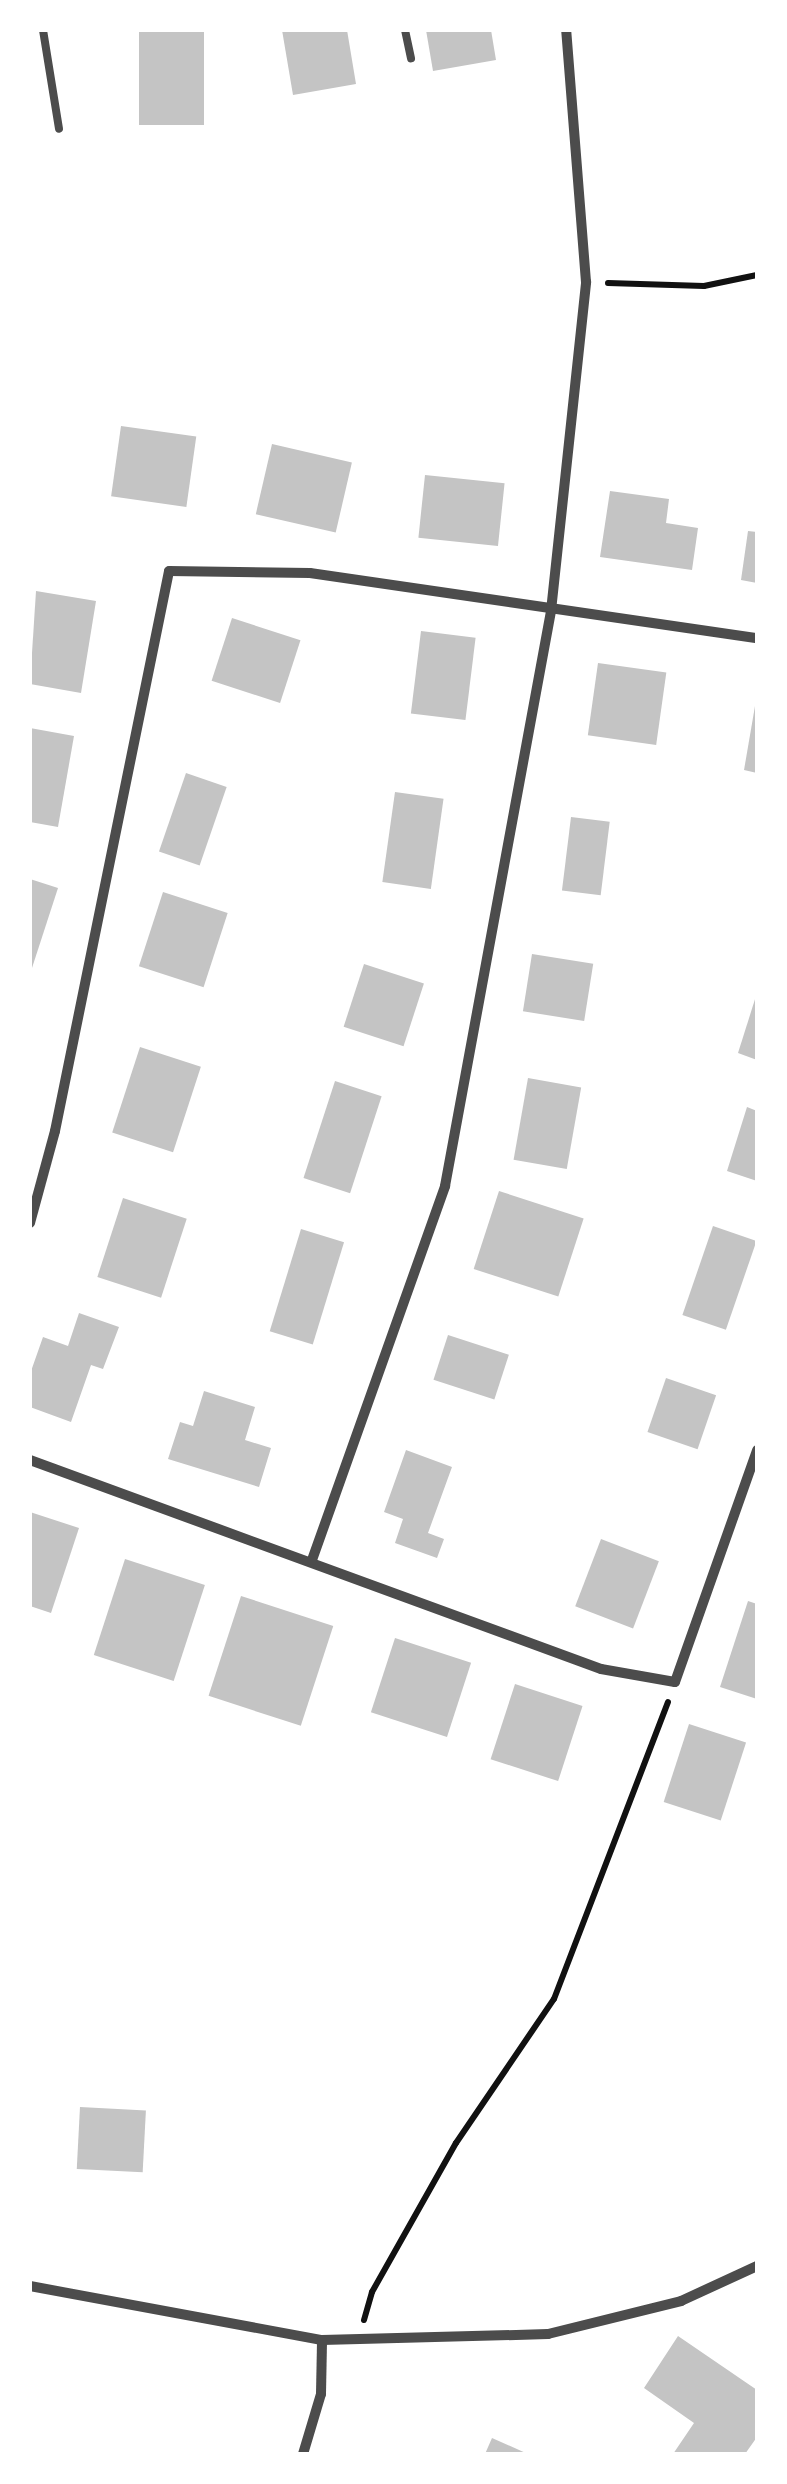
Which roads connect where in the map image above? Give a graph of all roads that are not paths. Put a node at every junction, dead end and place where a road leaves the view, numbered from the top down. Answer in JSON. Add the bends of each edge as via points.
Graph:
{"nodes":[{"id":1,"x":43,"y":30,"type":"edge"},
{"id":2,"x":405,"y":30,"type":"edge"},
{"id":3,"x":566,"y":30,"type":"edge"},
{"id":4,"x":411,"y":58,"type":"dead end"},
{"id":5,"x":59,"y":129,"type":"dead end"},
{"id":6,"x":551,"y":611,"type":"junction"},
{"id":7,"x":757,"y":638,"type":"edge"},
{"id":8,"x":30,"y":1222,"type":"edge"},
{"id":9,"x":757,"y":1450,"type":"edge"},
{"id":10,"x":30,"y":1460,"type":"edge"},
{"id":11,"x":312,"y":1560,"type":"junction"},
{"id":12,"x":757,"y":2266,"type":"edge"},
{"id":13,"x":30,"y":2286,"type":"edge"},
{"id":14,"x":322,"y":2340,"type":"junction"},
{"id":15,"x":303,"y":2454,"type":"edge"}],
"edges":[{"from":1,"to":5,"type":"lane"},
{"from":2,"to":4,"type":"lane"},
{"from":3,"to":6,"type":"street","via":[[586,282]]},
{"from":6,"to":7,"type":"street"},
{"from":6,"to":8,"type":"street","via":[[310,573],[169,571],[55,1130]]},
{"from":6,"to":11,"type":"street","via":[[444,1186]]},
{"from":9,"to":11,"type":"street","via":[[675,1682],[601,1669]]},
{"from":10,"to":11,"type":"street"},
{"from":12,"to":14,"type":"street","via":[[681,2301],[548,2334]]},
{"from":13,"to":14,"type":"street"},
{"from":14,"to":15,"type":"street","via":[[321,2394]]}]}
